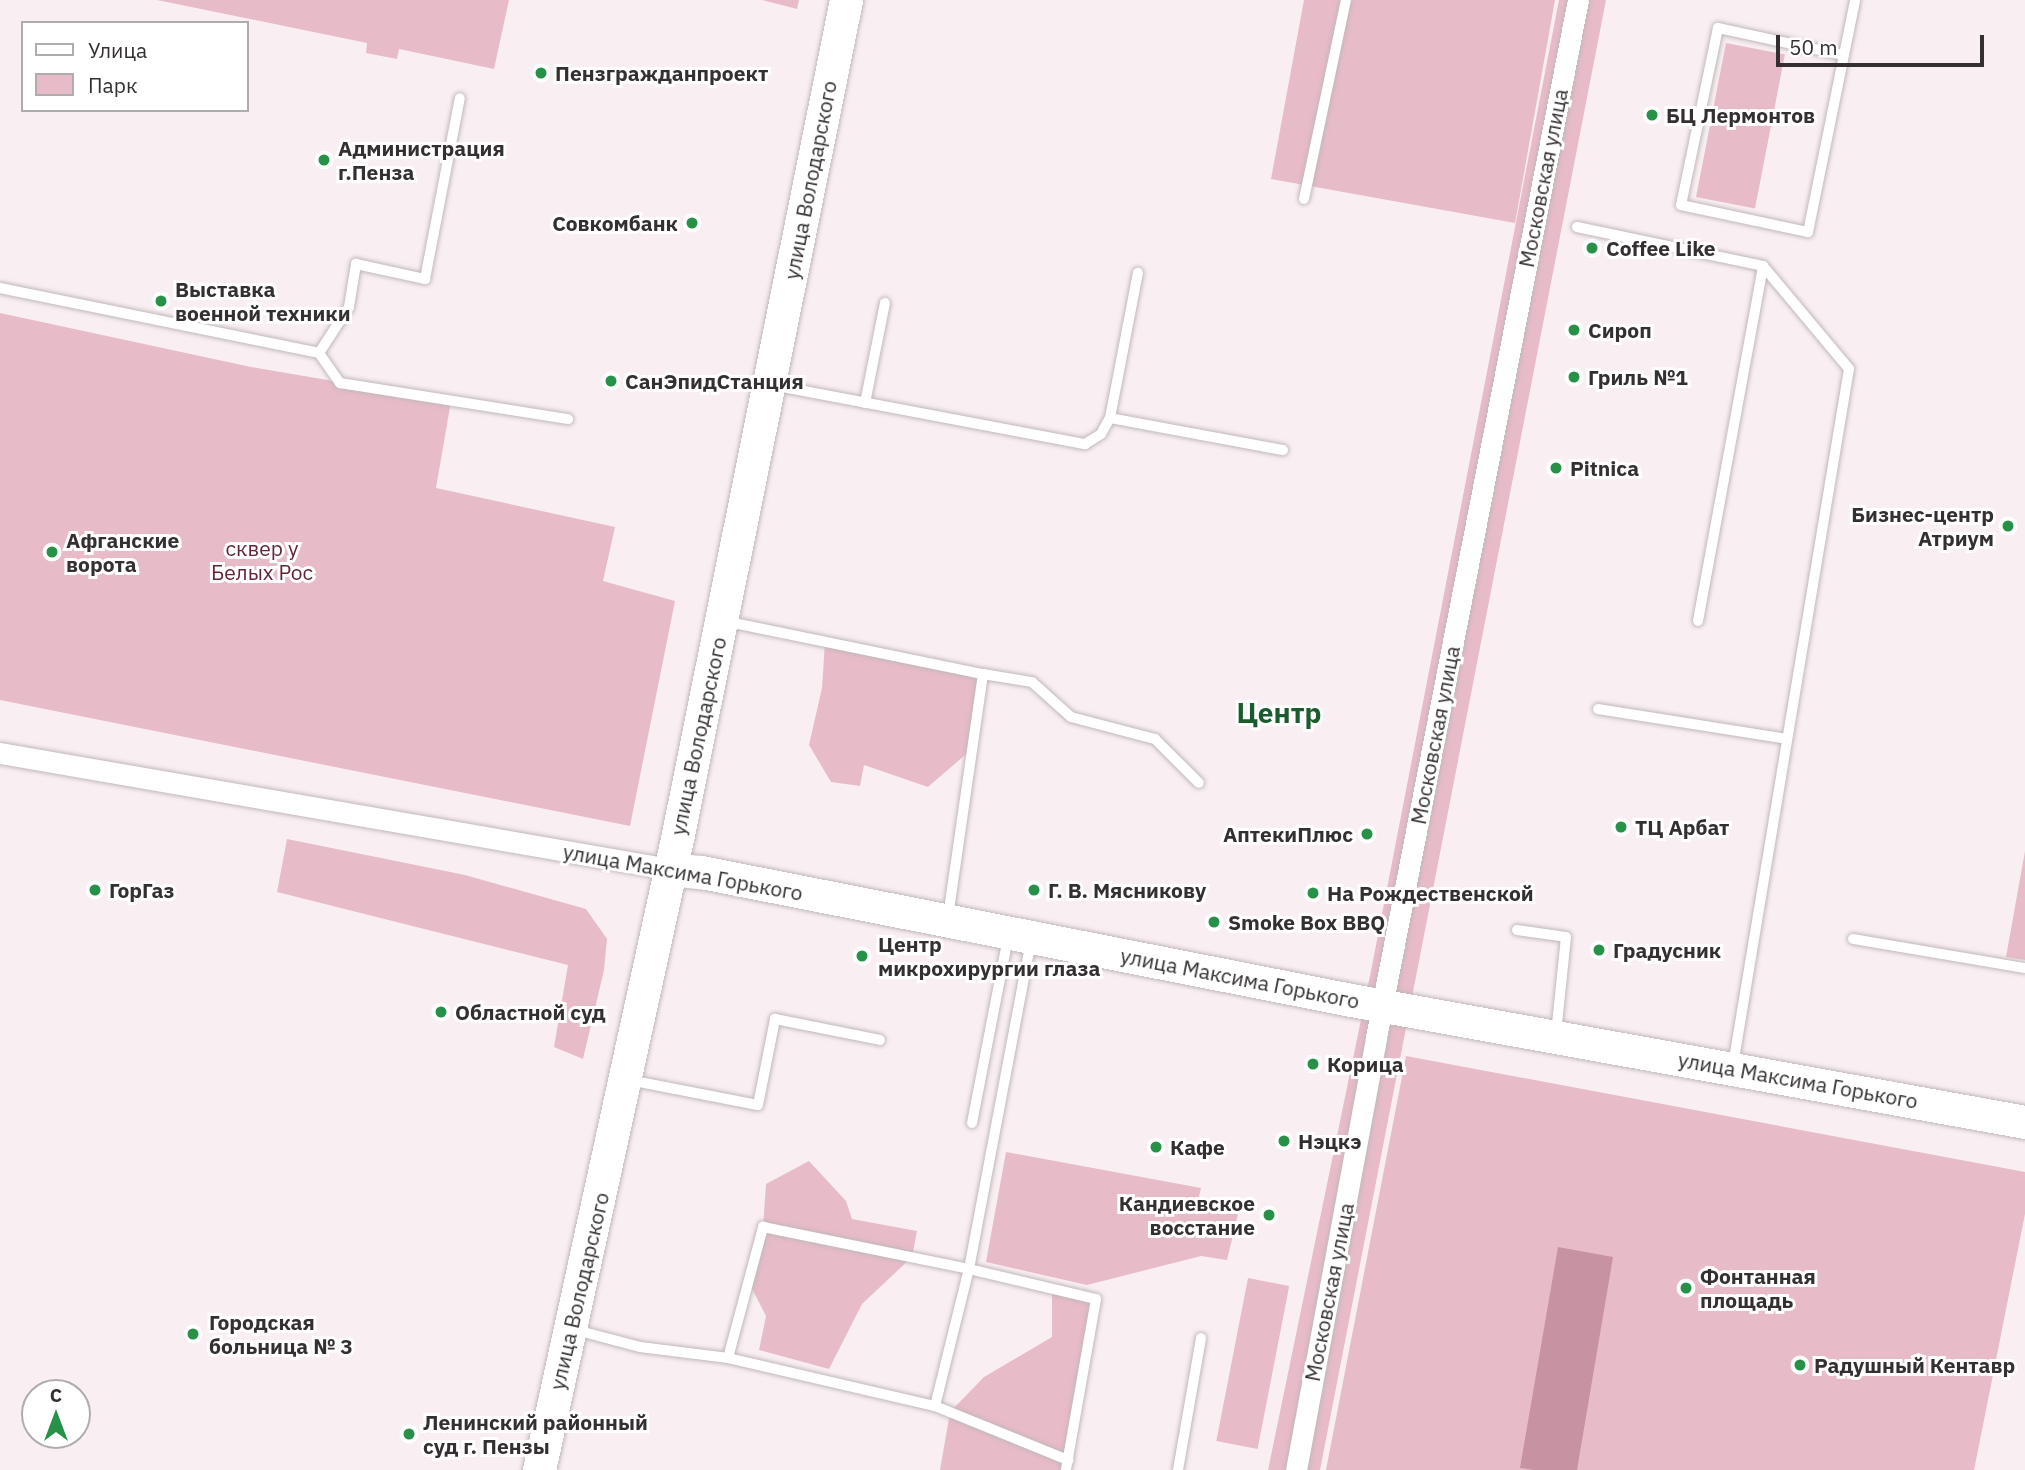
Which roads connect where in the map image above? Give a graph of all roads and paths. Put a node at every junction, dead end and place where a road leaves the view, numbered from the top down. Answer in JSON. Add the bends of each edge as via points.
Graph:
{"nodes":[{"id":1,"x":846,"y":0,"type":"edge"},
{"id":2,"x":1346,"y":0,"type":"edge"},
{"id":3,"x":1578,"y":0,"type":"edge"},
{"id":4,"x":1855,"y":0,"type":"edge"},
{"id":5,"x":1843,"y":55,"type":"junction"},
{"id":6,"x":460,"y":98,"type":"dead end"},
{"id":7,"x":1304,"y":199,"type":"dead end"},
{"id":8,"x":1577,"y":227,"type":"dead end"},
{"id":9,"x":1763,"y":266,"type":"junction"},
{"id":10,"x":1138,"y":272,"type":"dead end"},
{"id":11,"x":0,"y":288,"type":"edge"},
{"id":12,"x":885,"y":303,"type":"dead end"},
{"id":13,"x":319,"y":353,"type":"junction"},
{"id":14,"x":769,"y":385,"type":"junction"},
{"id":15,"x":865,"y":403,"type":"junction"},
{"id":16,"x":1110,"y":418,"type":"junction"},
{"id":17,"x":568,"y":419,"type":"dead end"},
{"id":18,"x":1283,"y":450,"type":"dead end"},
{"id":19,"x":722,"y":621,"type":"junction"},
{"id":20,"x":1698,"y":621,"type":"dead end"},
{"id":21,"x":983,"y":674,"type":"junction"},
{"id":22,"x":1598,"y":709,"type":"dead end"},
{"id":23,"x":1787,"y":739,"type":"junction"},
{"id":24,"x":0,"y":752,"type":"edge"},
{"id":25,"x":1199,"y":783,"type":"dead end"},
{"id":26,"x":670,"y":869,"type":"junction"},
{"id":27,"x":947,"y":922,"type":"junction"},
{"id":28,"x":1517,"y":930,"type":"dead end"},
{"id":29,"x":1020,"y":936,"type":"junction"},
{"id":30,"x":1853,"y":939,"type":"dead end"},
{"id":31,"x":2025,"y":968,"type":"edge"},
{"id":32,"x":1383,"y":1004,"type":"junction"},
{"id":33,"x":1556,"y":1036,"type":"junction"},
{"id":34,"x":880,"y":1040,"type":"dead end"},
{"id":35,"x":1733,"y":1068,"type":"junction"},
{"id":36,"x":626,"y":1080,"type":"junction"},
{"id":37,"x":972,"y":1122,"type":"dead end"},
{"id":38,"x":2025,"y":1122,"type":"edge"},
{"id":39,"x":969,"y":1269,"type":"junction"},
{"id":40,"x":570,"y":1328,"type":"junction"},
{"id":41,"x":1201,"y":1338,"type":"dead end"},
{"id":42,"x":728,"y":1358,"type":"junction"},
{"id":43,"x":935,"y":1406,"type":"junction"},
{"id":44,"x":1067,"y":1465,"type":"edge"},
{"id":45,"x":539,"y":1470,"type":"edge"},
{"id":46,"x":1178,"y":1470,"type":"edge"},
{"id":47,"x":1296,"y":1470,"type":"edge"}],
"edges":[{"from":1,"to":14,"type":"main road","name":"улица Володарского"},
{"from":2,"to":7,"type":"lane"},
{"from":3,"to":32,"type":"street","name":"Московская улица"},
{"from":4,"to":5,"type":"lane"},
{"from":5,"to":5,"type":"lane","via":[[1808,232],[1681,205],[1718,29]]},
{"from":6,"to":13,"type":"lane","via":[[425,279],[356,264],[349,307]]},
{"from":8,"to":9,"type":"lane"},
{"from":9,"to":20,"type":"lane"},
{"from":9,"to":23,"type":"lane","via":[[1849,369]]},
{"from":10,"to":16,"type":"lane"},
{"from":11,"to":13,"type":"lane"},
{"from":12,"to":15,"type":"lane"},
{"from":13,"to":17,"type":"lane","via":[[340,383]]},
{"from":14,"to":15,"type":"lane"},
{"from":14,"to":19,"type":"main road","name":"улица Володарского"},
{"from":15,"to":16,"type":"lane","via":[[1085,444],[1101,434]]},
{"from":16,"to":18,"type":"lane"},
{"from":19,"to":21,"type":"lane"},
{"from":19,"to":26,"type":"main road","name":"улица Володарского"},
{"from":21,"to":25,"type":"lane","via":[[1032,682],[1071,717],[1155,739]]},
{"from":21,"to":27,"type":"lane"},
{"from":22,"to":23,"type":"lane"},
{"from":23,"to":35,"type":"lane"},
{"from":24,"to":26,"type":"street","name":"улица Максима Горького"},
{"from":26,"to":27,"type":"main road","name":"улица Максима Горького"},
{"from":26,"to":36,"type":"main road","name":"улица Володарского"},
{"from":27,"to":29,"type":"main road","name":"улица Максима Горького"},
{"from":28,"to":33,"type":"lane","via":[[1566,937]]},
{"from":29,"to":32,"type":"main road","name":"улица Максима Горького"},
{"from":29,"to":37,"type":"lane"},
{"from":29,"to":39,"type":"lane"},
{"from":30,"to":31,"type":"lane"},
{"from":32,"to":33,"type":"main road","name":"улица Максима Горького"},
{"from":32,"to":47,"type":"street","name":"Московская улица"},
{"from":33,"to":35,"type":"main road","name":"улица Максима Горького"},
{"from":34,"to":36,"type":"lane","via":[[775,1019],[758,1105]]},
{"from":35,"to":38,"type":"main road","name":"улица Максима Горького"},
{"from":36,"to":40,"type":"main road","name":"улица Володарского"},
{"from":39,"to":42,"type":"lane","via":[[763,1227]]},
{"from":39,"to":43,"type":"lane"},
{"from":39,"to":44,"type":"lane","via":[[1096,1299]]},
{"from":40,"to":42,"type":"lane","via":[[640,1347]]},
{"from":40,"to":45,"type":"main road","name":"улица Володарского"},
{"from":41,"to":46,"type":"lane"},
{"from":42,"to":43,"type":"lane"},
{"from":43,"to":44,"type":"lane"}]}
